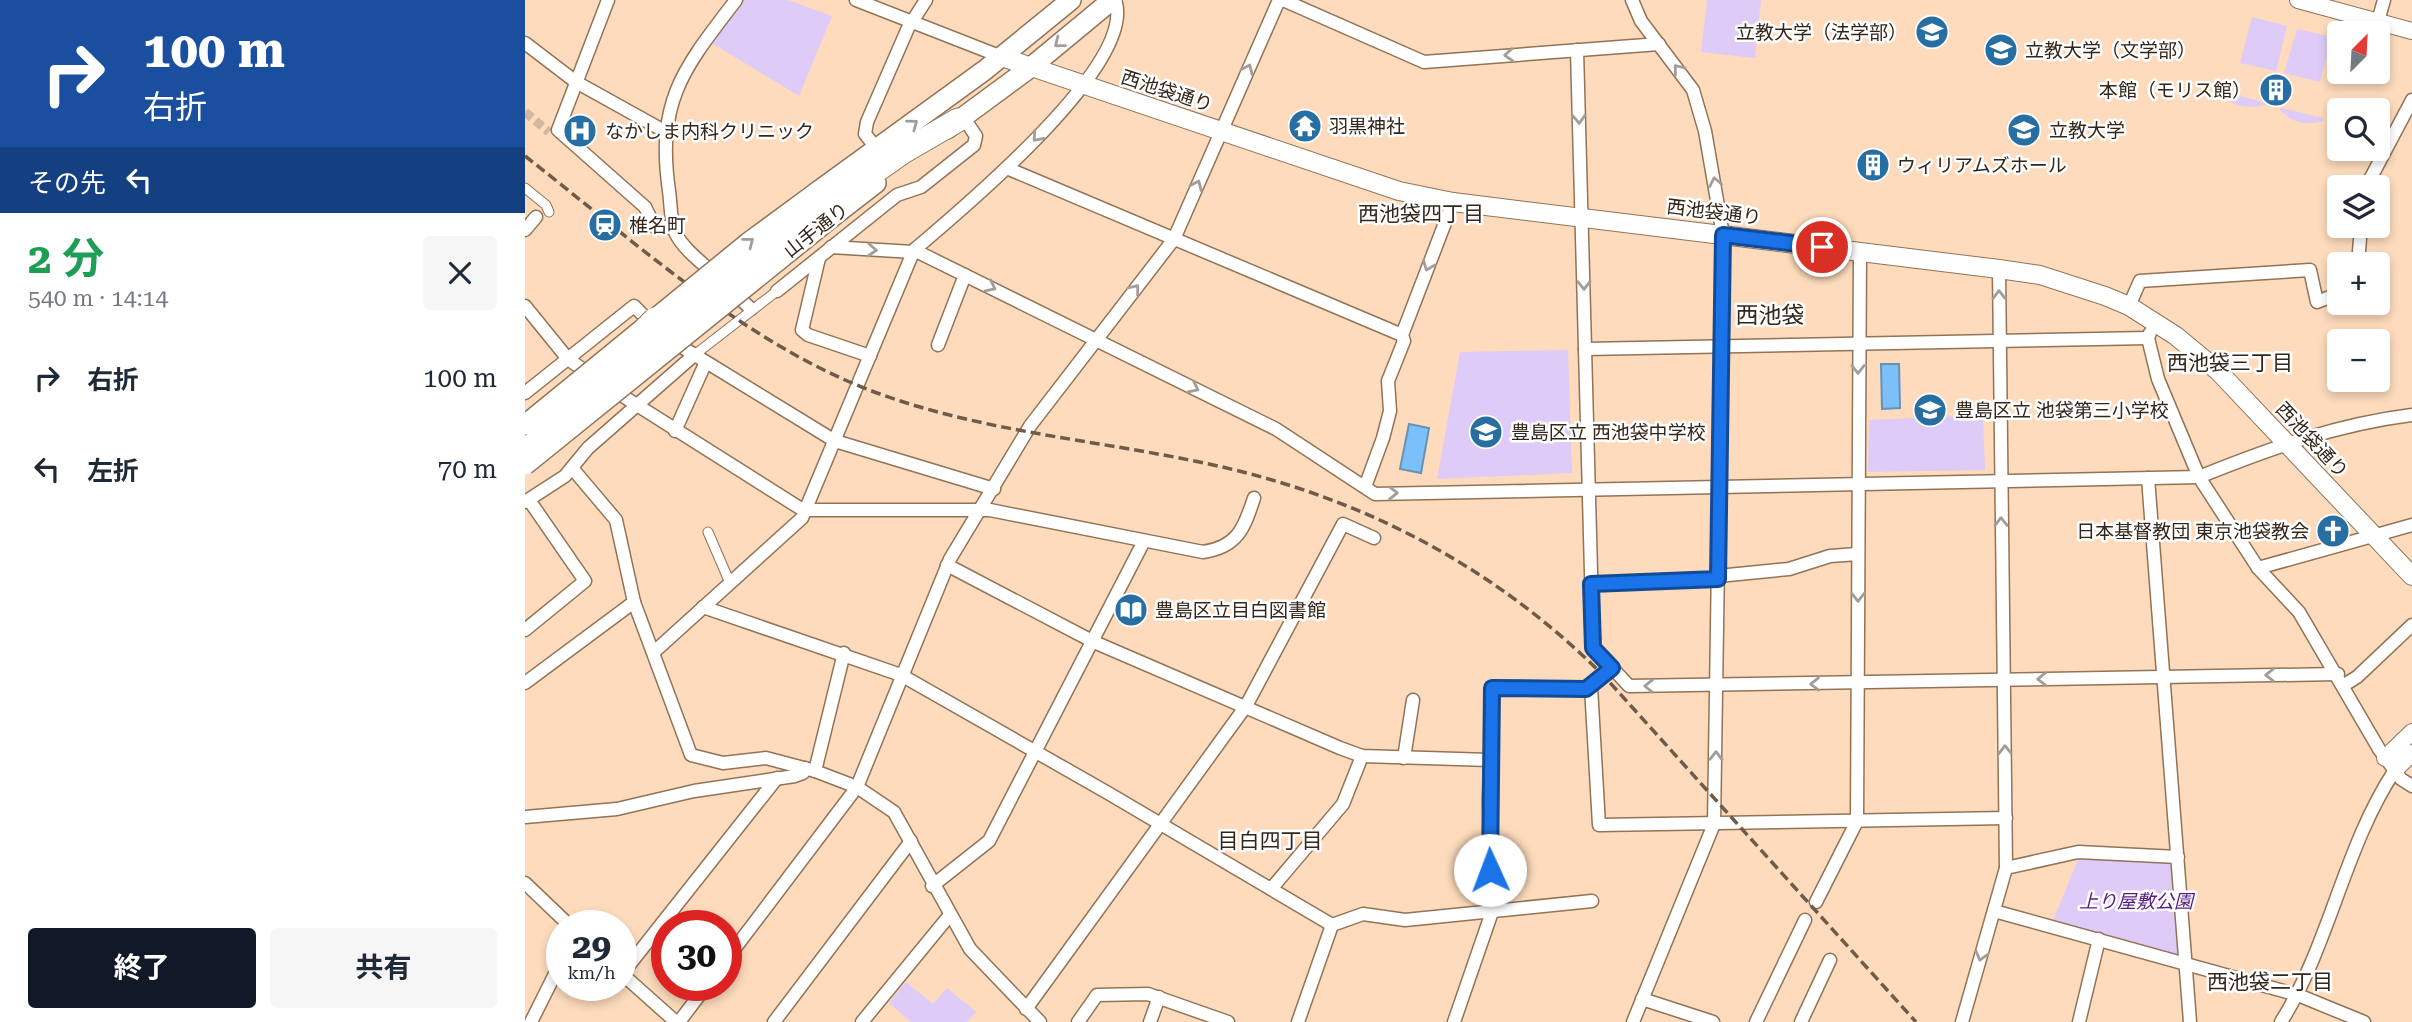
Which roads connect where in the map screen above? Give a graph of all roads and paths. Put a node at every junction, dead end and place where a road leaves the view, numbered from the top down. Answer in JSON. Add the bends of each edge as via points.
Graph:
{"nodes":[{"id":1,"x":608,"y":0,"type":"edge"},
{"id":2,"x":736,"y":0,"type":"edge"},
{"id":3,"x":856,"y":0,"type":"edge"},
{"id":4,"x":926,"y":0,"type":"edge"},
{"id":5,"x":1070,"y":0,"type":"edge"},
{"id":6,"x":1113,"y":0,"type":"edge"},
{"id":7,"x":1281,"y":0,"type":"edge"},
{"id":8,"x":1632,"y":0,"type":"edge"},
{"id":9,"x":2298,"y":0,"type":"edge"},
{"id":10,"x":2384,"y":0,"type":"edge"},
{"id":11,"x":2378,"y":21,"type":"joint"},
{"id":12,"x":912,"y":22,"type":"junction"},
{"id":13,"x":2391,"y":25,"type":"edge"},
{"id":14,"x":2412,"y":31,"type":"edge"},
{"id":15,"x":525,"y":43,"type":"edge"},
{"id":16,"x":1659,"y":44,"type":"junction"},
{"id":17,"x":1577,"y":50,"type":"junction"},
{"id":18,"x":1002,"y":57,"type":"junction"},
{"id":19,"x":1031,"y":67,"type":"junction"},
{"id":20,"x":576,"y":82,"type":"junction"},
{"id":21,"x":1083,"y":86,"type":"junction"},
{"id":22,"x":2412,"y":100,"type":"edge"},
{"id":23,"x":960,"y":118,"type":"junction"},
{"id":24,"x":1221,"y":131,"type":"junction"},
{"id":25,"x":666,"y":132,"type":"junction"},
{"id":26,"x":878,"y":150,"type":"junction"},
{"id":27,"x":1009,"y":169,"type":"junction"},
{"id":28,"x":2372,"y":175,"type":"edge"},
{"id":29,"x":525,"y":188,"type":"edge"},
{"id":30,"x":1453,"y":202,"type":"junction"},
{"id":31,"x":826,"y":204,"type":"junction"},
{"id":32,"x":549,"y":212,"type":"dead end"},
{"id":33,"x":536,"y":217,"type":"dead end"},
{"id":34,"x":1582,"y":217,"type":"junction"},
{"id":35,"x":674,"y":226,"type":"junction"},
{"id":36,"x":525,"y":230,"type":"edge"},
{"id":37,"x":1723,"y":235,"type":"junction"},
{"id":38,"x":1174,"y":239,"type":"junction"},
{"id":39,"x":831,"y":247,"type":"junction"},
{"id":40,"x":914,"y":251,"type":"junction"},
{"id":41,"x":1860,"y":252,"type":"junction"},
{"id":42,"x":819,"y":258,"type":"junction"},
{"id":43,"x":1999,"y":269,"type":"junction"},
{"id":44,"x":965,"y":275,"type":"junction"},
{"id":45,"x":778,"y":291,"type":"joint"},
{"id":46,"x":2327,"y":298,"type":"edge"},
{"id":47,"x":525,"y":306,"type":"edge"},
{"id":48,"x":2129,"y":306,"type":"junction"},
{"id":49,"x":751,"y":309,"type":"junction"},
{"id":50,"x":655,"y":318,"type":"junction"},
{"id":51,"x":2151,"y":330,"type":"junction"},
{"id":52,"x":1402,"y":335,"type":"junction"},
{"id":53,"x":1096,"y":339,"type":"junction"},
{"id":54,"x":2000,"y":341,"type":"junction"},
{"id":55,"x":1858,"y":344,"type":"junction"},
{"id":56,"x":938,"y":345,"type":"dead end"},
{"id":57,"x":1719,"y":348,"type":"junction"},
{"id":58,"x":1585,"y":349,"type":"junction"},
{"id":59,"x":693,"y":355,"type":"junction"},
{"id":60,"x":870,"y":356,"type":"junction"},
{"id":61,"x":568,"y":359,"type":"junction"},
{"id":62,"x":705,"y":364,"type":"junction"},
{"id":63,"x":525,"y":393,"type":"edge"},
{"id":64,"x":635,"y":405,"type":"junction"},
{"id":65,"x":2412,"y":415,"type":"edge"},
{"id":66,"x":525,"y":425,"type":"edge"},
{"id":67,"x":675,"y":431,"type":"junction"},
{"id":68,"x":525,"y":438,"type":"edge"},
{"id":69,"x":835,"y":441,"type":"junction"},
{"id":70,"x":2287,"y":444,"type":"junction"},
{"id":71,"x":525,"y":451,"type":"edge"},
{"id":72,"x":525,"y":466,"type":"edge"},
{"id":73,"x":572,"y":468,"type":"junction"},
{"id":74,"x":2199,"y":477,"type":"junction"},
{"id":75,"x":2148,"y":478,"type":"junction"},
{"id":76,"x":2001,"y":481,"type":"junction"},
{"id":77,"x":1858,"y":483,"type":"junction"},
{"id":78,"x":1719,"y":486,"type":"junction"},
{"id":79,"x":1365,"y":487,"type":"junction"},
{"id":80,"x":994,"y":489,"type":"junction"},
{"id":81,"x":1589,"y":489,"type":"junction"},
{"id":82,"x":1254,"y":498,"type":"dead end"},
{"id":83,"x":527,"y":501,"type":"edge"},
{"id":84,"x":803,"y":510,"type":"junction"},
{"id":85,"x":981,"y":510,"type":"junction"},
{"id":86,"x":2412,"y":526,"type":"edge"},
{"id":87,"x":708,"y":533,"type":"dead end"},
{"id":88,"x":2373,"y":536,"type":"junction"},
{"id":89,"x":1374,"y":538,"type":"dead end"},
{"id":90,"x":1144,"y":541,"type":"junction"},
{"id":91,"x":1858,"y":554,"type":"junction"},
{"id":92,"x":947,"y":565,"type":"junction"},
{"id":93,"x":2258,"y":568,"type":"junction"},
{"id":94,"x":2412,"y":576,"type":"edge"},
{"id":95,"x":1718,"y":578,"type":"junction"},
{"id":96,"x":730,"y":583,"type":"junction"},
{"id":97,"x":1591,"y":584,"type":"junction"},
{"id":98,"x":634,"y":602,"type":"junction"},
{"id":99,"x":703,"y":607,"type":"junction"},
{"id":100,"x":2412,"y":625,"type":"edge"},
{"id":101,"x":525,"y":630,"type":"edge"},
{"id":102,"x":1094,"y":642,"type":"junction"},
{"id":103,"x":654,"y":652,"type":"junction"},
{"id":104,"x":844,"y":653,"type":"junction"},
{"id":105,"x":1612,"y":668,"type":"junction"},
{"id":106,"x":901,"y":675,"type":"junction"},
{"id":107,"x":2165,"y":677,"type":"junction"},
{"id":108,"x":2004,"y":680,"type":"junction"},
{"id":109,"x":2341,"y":680,"type":"junction"},
{"id":110,"x":525,"y":683,"type":"edge"},
{"id":111,"x":1857,"y":683,"type":"junction"},
{"id":112,"x":1717,"y":685,"type":"junction"},
{"id":113,"x":1591,"y":687,"type":"junction"},
{"id":114,"x":1413,"y":700,"type":"dead end"},
{"id":115,"x":1246,"y":706,"type":"junction"},
{"id":116,"x":2412,"y":732,"type":"edge"},
{"id":117,"x":1036,"y":751,"type":"junction"},
{"id":118,"x":2412,"y":753,"type":"edge"},
{"id":119,"x":1362,"y":756,"type":"junction"},
{"id":120,"x":1404,"y":758,"type":"junction"},
{"id":121,"x":1490,"y":760,"type":"junction"},
{"id":122,"x":2390,"y":764,"type":"junction"},
{"id":123,"x":810,"y":770,"type":"junction"},
{"id":124,"x":777,"y":778,"type":"junction"},
{"id":125,"x":2412,"y":786,"type":"edge"},
{"id":126,"x":857,"y":787,"type":"junction"},
{"id":127,"x":525,"y":817,"type":"edge"},
{"id":128,"x":2006,"y":818,"type":"junction"},
{"id":129,"x":1857,"y":821,"type":"junction"},
{"id":130,"x":1714,"y":824,"type":"junction"},
{"id":131,"x":1161,"y":825,"type":"junction"},
{"id":132,"x":911,"y":841,"type":"junction"},
{"id":133,"x":2178,"y":857,"type":"junction"},
{"id":134,"x":2005,"y":868,"type":"junction"},
{"id":135,"x":525,"y":883,"type":"edge"},
{"id":136,"x":932,"y":886,"type":"junction"},
{"id":137,"x":1271,"y":889,"type":"junction"},
{"id":138,"x":1592,"y":901,"type":"dead end"},
{"id":139,"x":1816,"y":902,"type":"dead end"},
{"id":140,"x":553,"y":910,"type":"edge"},
{"id":141,"x":1994,"y":911,"type":"junction"},
{"id":142,"x":1492,"y":912,"type":"junction"},
{"id":143,"x":949,"y":916,"type":"junction"},
{"id":144,"x":1805,"y":920,"type":"dead end"},
{"id":145,"x":1332,"y":925,"type":"junction"},
{"id":146,"x":742,"y":939,"type":"edge"},
{"id":147,"x":2099,"y":939,"type":"junction"},
{"id":148,"x":637,"y":954,"type":"edge"},
{"id":149,"x":1830,"y":960,"type":"dead end"},
{"id":150,"x":2188,"y":965,"type":"junction"},
{"id":151,"x":637,"y":988,"type":"edge"},
{"id":152,"x":546,"y":992,"type":"edge"},
{"id":153,"x":2298,"y":995,"type":"junction"},
{"id":154,"x":1159,"y":997,"type":"junction"},
{"id":155,"x":1642,"y":999,"type":"junction"},
{"id":156,"x":694,"y":1001,"type":"edge"},
{"id":157,"x":1026,"y":1009,"type":"junction"},
{"id":158,"x":2360,"y":1021,"type":"edge"},
{"id":159,"x":531,"y":1022,"type":"edge"},
{"id":160,"x":677,"y":1022,"type":"edge"},
{"id":161,"x":774,"y":1022,"type":"edge"},
{"id":162,"x":862,"y":1022,"type":"edge"},
{"id":163,"x":1040,"y":1022,"type":"edge"},
{"id":164,"x":1078,"y":1022,"type":"edge"},
{"id":165,"x":1150,"y":1022,"type":"edge"},
{"id":166,"x":1228,"y":1022,"type":"edge"},
{"id":167,"x":1298,"y":1022,"type":"edge"},
{"id":168,"x":1454,"y":1022,"type":"edge"},
{"id":169,"x":1633,"y":1022,"type":"edge"},
{"id":170,"x":1712,"y":1022,"type":"edge"},
{"id":171,"x":1756,"y":1022,"type":"edge"},
{"id":172,"x":1801,"y":1022,"type":"edge"},
{"id":173,"x":1962,"y":1022,"type":"edge"},
{"id":174,"x":2079,"y":1022,"type":"edge"},
{"id":175,"x":2190,"y":1022,"type":"edge"},
{"id":176,"x":2281,"y":1022,"type":"edge"}],
"edges":[{"from":1,"to":20,"type":"street"},
{"from":2,"to":25,"type":"street","via":[[686,66],[677,83]]},
{"from":3,"to":12,"type":"street"},
{"from":4,"to":12,"type":"street"},
{"from":5,"to":18,"type":"main road","name":"山手通り"},
{"from":6,"to":19,"type":"main road","one_way":true},
{"from":6,"to":21,"type":"street","via":[[1119,11],[1117,24]]},
{"from":17,"to":7,"type":"street","one_way":true,"via":[[1424,62]]},
{"from":24,"to":7,"type":"street","one_way":true},
{"from":8,"to":16,"type":"street"},
{"from":9,"to":11,"type":"street"},
{"from":10,"to":11,"type":"street"},
{"from":12,"to":18,"type":"street"},
{"from":12,"to":26,"type":"street","via":[[867,122],[865,134]]},
{"from":13,"to":14,"type":"street"},
{"from":15,"to":20,"type":"street"},
{"from":16,"to":17,"type":"street"},
{"from":37,"to":16,"type":"street","one_way":true,"via":[[1693,90]]},
{"from":17,"to":34,"type":"street","one_way":true},
{"from":18,"to":19,"type":"main road","name":"西池袋通り"},
{"from":26,"to":18,"type":"main road","name":"山手通り","one_way":true},
{"from":19,"to":21,"type":"main road","name":"西池袋通り"},
{"from":19,"to":23,"type":"main road"},
{"from":20,"to":25,"type":"street"},
{"from":20,"to":35,"type":"street","via":[[554,131],[645,207],[655,227]]},
{"from":21,"to":24,"type":"main road","name":"西池袋通り"},
{"from":21,"to":27,"type":"street","one_way":true},
{"from":22,"to":28,"type":"street"},
{"from":23,"to":31,"type":"highway"},
{"from":23,"to":39,"type":"street","via":[[976,136],[974,145],[921,187],[897,195]]},
{"from":24,"to":30,"type":"main road","name":"西池袋通り","via":[[1390,188]]},
{"from":38,"to":24,"type":"street","one_way":true},
{"from":25,"to":35,"type":"street"},
{"from":26,"to":31,"type":"main road","name":"山手通り"},
{"from":27,"to":38,"type":"street"},
{"from":27,"to":40,"type":"street"},
{"from":29,"to":32,"type":"street"},
{"from":30,"to":34,"type":"main road","name":"西池袋通り"},
{"from":30,"to":52,"type":"street","one_way":true},
{"from":50,"to":31,"type":"main road","name":"山手通り","one_way":true,"bridge":true},
{"from":31,"to":71,"type":"highway","bridge":true},
{"from":31,"to":72,"type":"main road","name":"山手通り","bridge":true},
{"from":33,"to":36,"type":"street"},
{"from":34,"to":37,"type":"main road","name":"西池袋通り"},
{"from":34,"to":58,"type":"street","one_way":true},
{"from":35,"to":49,"type":"street","via":[[688,250]]},
{"from":37,"to":41,"type":"main road","name":"西池袋通り"},
{"from":37,"to":57,"type":"street"},
{"from":38,"to":52,"type":"street"},
{"from":53,"to":38,"type":"street","one_way":true},
{"from":39,"to":40,"type":"street","one_way":true},
{"from":39,"to":42,"type":"street"},
{"from":40,"to":44,"type":"street"},
{"from":40,"to":60,"type":"street"},
{"from":41,"to":43,"type":"main road","name":"西池袋通り"},
{"from":41,"to":55,"type":"street"},
{"from":42,"to":45,"type":"street"},
{"from":42,"to":60,"type":"street","via":[[802,330]]},
{"from":43,"to":48,"type":"main road","name":"西池袋通り","via":[[2064,282]]},
{"from":54,"to":43,"type":"street","one_way":true},
{"from":44,"to":53,"type":"street","one_way":true},
{"from":44,"to":56,"type":"street"},
{"from":45,"to":49,"type":"street"},
{"from":46,"to":48,"type":"street","via":[[2317,302],[2310,270],[2140,281]]},
{"from":47,"to":61,"type":"street"},
{"from":48,"to":51,"type":"main road","name":"西池袋通り"},
{"from":49,"to":59,"type":"street"},
{"from":50,"to":66,"type":"main road","name":"山手通り","bridge":true},
{"from":50,"to":68,"type":"highway","bridge":true,"via":[[600,376]]},
{"from":51,"to":54,"type":"street"},
{"from":51,"to":70,"type":"main road","name":"西池袋通り","via":[[2197,352]]},
{"from":51,"to":74,"type":"street","via":[[2158,379]]},
{"from":52,"to":79,"type":"street","via":[[1388,381],[1390,411]]},
{"from":53,"to":79,"type":"street","one_way":true,"via":[[1276,429]]},
{"from":53,"to":80,"type":"street","via":[[1030,426]]},
{"from":54,"to":55,"type":"street"},
{"from":54,"to":76,"type":"street"},
{"from":55,"to":57,"type":"street"},
{"from":55,"to":77,"type":"street","one_way":true},
{"from":57,"to":58,"type":"street"},
{"from":57,"to":78,"type":"street"},
{"from":58,"to":81,"type":"street"},
{"from":59,"to":61,"type":"street","via":[[663,335],[634,306]]},
{"from":59,"to":62,"type":"street"},
{"from":59,"to":64,"type":"street"},
{"from":60,"to":69,"type":"street"},
{"from":61,"to":63,"type":"street"},
{"from":61,"to":64,"type":"street"},
{"from":62,"to":67,"type":"street"},
{"from":62,"to":69,"type":"street"},
{"from":64,"to":67,"type":"street"},
{"from":64,"to":73,"type":"street"},
{"from":65,"to":70,"type":"street"},
{"from":67,"to":84,"type":"street"},
{"from":69,"to":80,"type":"street"},
{"from":69,"to":84,"type":"street"},
{"from":70,"to":74,"type":"street"},
{"from":70,"to":88,"type":"main road","name":"西池袋通り"},
{"from":73,"to":83,"type":"street"},
{"from":73,"to":98,"type":"street","via":[[615,520]]},
{"from":74,"to":75,"type":"street"},
{"from":74,"to":93,"type":"street"},
{"from":75,"to":76,"type":"street"},
{"from":75,"to":107,"type":"street"},
{"from":76,"to":77,"type":"street"},
{"from":108,"to":76,"type":"street","one_way":true},
{"from":77,"to":78,"type":"street"},
{"from":77,"to":91,"type":"street"},
{"from":78,"to":81,"type":"street"},
{"from":78,"to":95,"type":"street"},
{"from":79,"to":81,"type":"street","one_way":true,"via":[[1375,494]]},
{"from":80,"to":85,"type":"street"},
{"from":81,"to":97,"type":"street"},
{"from":82,"to":90,"type":"street","via":[[1248,518],[1225,549],[1203,552]]},
{"from":83,"to":101,"type":"street","via":[[585,581]]},
{"from":84,"to":85,"type":"street"},
{"from":84,"to":96,"type":"street","via":[[802,518]]},
{"from":85,"to":90,"type":"street"},
{"from":85,"to":92,"type":"street"},
{"from":86,"to":88,"type":"street"},
{"from":87,"to":96,"type":"street"},
{"from":88,"to":93,"type":"street"},
{"from":88,"to":94,"type":"main road","name":"西池袋通り"},
{"from":89,"to":115,"type":"street","via":[[1343,524]]},
{"from":90,"to":102,"type":"street"},
{"from":91,"to":95,"type":"street"},
{"from":91,"to":111,"type":"street","one_way":true},
{"from":92,"to":102,"type":"street"},
{"from":92,"to":106,"type":"street"},
{"from":93,"to":109,"type":"street","via":[[2299,611]]},
{"from":95,"to":97,"type":"street"},
{"from":95,"to":112,"type":"street"},
{"from":96,"to":99,"type":"street"},
{"from":97,"to":105,"type":"street","via":[[1593,648]]},
{"from":98,"to":103,"type":"street"},
{"from":98,"to":110,"type":"street"},
{"from":99,"to":103,"type":"street"},
{"from":99,"to":104,"type":"street"},
{"from":100,"to":109,"type":"street","via":[[2357,677]]},
{"from":102,"to":115,"type":"street"},
{"from":102,"to":117,"type":"street"},
{"from":103,"to":123,"type":"street","via":[[691,755],[723,763],[766,758]]},
{"from":104,"to":106,"type":"street"},
{"from":104,"to":123,"type":"street"},
{"from":112,"to":105,"type":"street","one_way":true,"via":[[1629,686]]},
{"from":105,"to":113,"type":"street"},
{"from":106,"to":117,"type":"street"},
{"from":106,"to":126,"type":"street"},
{"from":107,"to":108,"type":"street","one_way":true},
{"from":109,"to":107,"type":"street","one_way":true},
{"from":107,"to":133,"type":"street"},
{"from":108,"to":111,"type":"street"},
{"from":128,"to":108,"type":"street","one_way":true},
{"from":109,"to":122,"type":"street"},
{"from":111,"to":112,"type":"street","one_way":true},
{"from":111,"to":129,"type":"street"},
{"from":130,"to":112,"type":"street","one_way":true},
{"from":113,"to":121,"type":"street","via":[[1492,688]]},
{"from":113,"to":130,"type":"street","via":[[1598,825]]},
{"from":114,"to":120,"type":"street"},
{"from":115,"to":119,"type":"street"},
{"from":115,"to":131,"type":"street"},
{"from":116,"to":122,"type":"street"},
{"from":117,"to":131,"type":"street"},
{"from":117,"to":136,"type":"street","via":[[989,841]]},
{"from":118,"to":122,"type":"street"},
{"from":119,"to":120,"type":"street"},
{"from":119,"to":137,"type":"street","via":[[1343,804]]},
{"from":120,"to":121,"type":"street"},
{"from":121,"to":142,"type":"street"},
{"from":122,"to":125,"type":"street"},
{"from":122,"to":153,"type":"street"},
{"from":123,"to":124,"type":"street"},
{"from":123,"to":126,"type":"street"},
{"from":124,"to":127,"type":"street","via":[[617,809]]},
{"from":124,"to":148,"type":"street"},
{"from":126,"to":132,"type":"street","via":[[894,812]]},
{"from":126,"to":146,"type":"street"},
{"from":128,"to":129,"type":"street"},
{"from":128,"to":134,"type":"street"},
{"from":129,"to":130,"type":"street"},
{"from":129,"to":139,"type":"street"},
{"from":130,"to":155,"type":"street"},
{"from":131,"to":137,"type":"street"},
{"from":131,"to":157,"type":"street"},
{"from":132,"to":136,"type":"street"},
{"from":132,"to":161,"type":"street"},
{"from":133,"to":134,"type":"street","via":[[2078,852]]},
{"from":133,"to":150,"type":"street"},
{"from":134,"to":141,"type":"street"},
{"from":135,"to":140,"type":"street"},
{"from":136,"to":143,"type":"street"},
{"from":137,"to":145,"type":"street"},
{"from":138,"to":142,"type":"street"},
{"from":141,"to":147,"type":"street"},
{"from":141,"to":173,"type":"street","one_way":true},
{"from":142,"to":145,"type":"street","via":[[1405,920],[1366,914]]},
{"from":142,"to":168,"type":"street"},
{"from":143,"to":157,"type":"street","via":[[985,969]]},
{"from":143,"to":162,"type":"street"},
{"from":144,"to":171,"type":"street"},
{"from":145,"to":167,"type":"street"},
{"from":147,"to":150,"type":"street"},
{"from":147,"to":174,"type":"street"},
{"from":149,"to":172,"type":"street"},
{"from":150,"to":153,"type":"street"},
{"from":150,"to":175,"type":"street"},
{"from":151,"to":160,"type":"street"},
{"from":152,"to":159,"type":"street"},
{"from":153,"to":158,"type":"street"},
{"from":153,"to":176,"type":"street"},
{"from":154,"to":164,"type":"street","via":[[1097,995]]},
{"from":154,"to":165,"type":"street"},
{"from":154,"to":166,"type":"street"},
{"from":155,"to":169,"type":"street"},
{"from":155,"to":170,"type":"street"},
{"from":156,"to":160,"type":"street"},
{"from":157,"to":163,"type":"street"}]}
